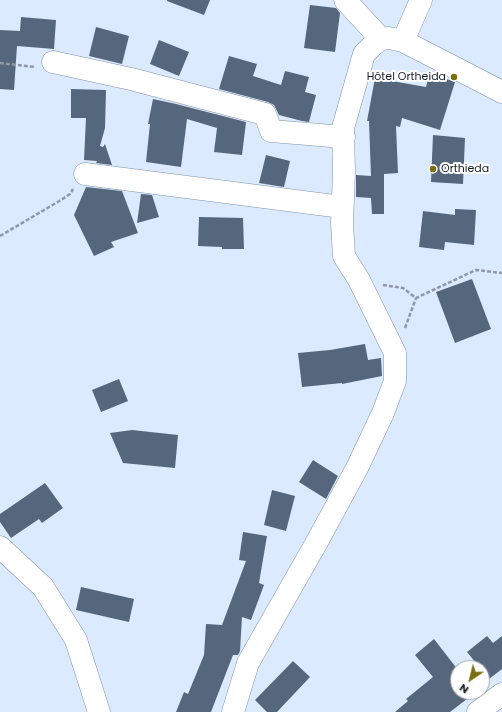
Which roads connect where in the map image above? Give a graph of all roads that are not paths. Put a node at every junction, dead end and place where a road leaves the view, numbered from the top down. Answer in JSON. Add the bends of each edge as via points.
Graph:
{"nodes":[{"id":1,"x":344,"y":0,"type":"edge"},
{"id":2,"x":421,"y":0,"type":"edge"},
{"id":3,"x":381,"y":39,"type":"junction"},
{"id":4,"x":403,"y":41,"type":"junction"},
{"id":5,"x":53,"y":62,"type":"road end"},
{"id":6,"x":502,"y":92,"type":"edge"},
{"id":7,"x":344,"y":137,"type":"junction"},
{"id":8,"x":85,"y":174,"type":"road end"},
{"id":9,"x":342,"y":207,"type":"junction"},
{"id":10,"x":0,"y":547,"type":"edge"},
{"id":11,"x":502,"y":694,"type":"edge"},
{"id":12,"x":98,"y":712,"type":"edge"},
{"id":13,"x":233,"y":712,"type":"edge"},
{"id":14,"x":478,"y":712,"type":"edge"}],
"edges":[{"from":1,"to":3,"type":"street"},
{"from":2,"to":4,"type":"street"},
{"from":3,"to":4,"type":"street"},
{"from":3,"to":7,"type":"street","via":[[364,54],[343,128]]},
{"from":4,"to":6,"type":"street"},
{"from":5,"to":7,"type":"street","via":[[131,79],[265,114],[271,130]]},
{"from":7,"to":9,"type":"street"},
{"from":8,"to":9,"type":"street"},
{"from":9,"to":13,"type":"street","via":[[344,256],[359,280],[395,353],[395,382],[357,468],[248,663]]},
{"from":10,"to":12,"type":"street","via":[[43,587],[76,640]]},
{"from":11,"to":14,"type":"street"}]}
